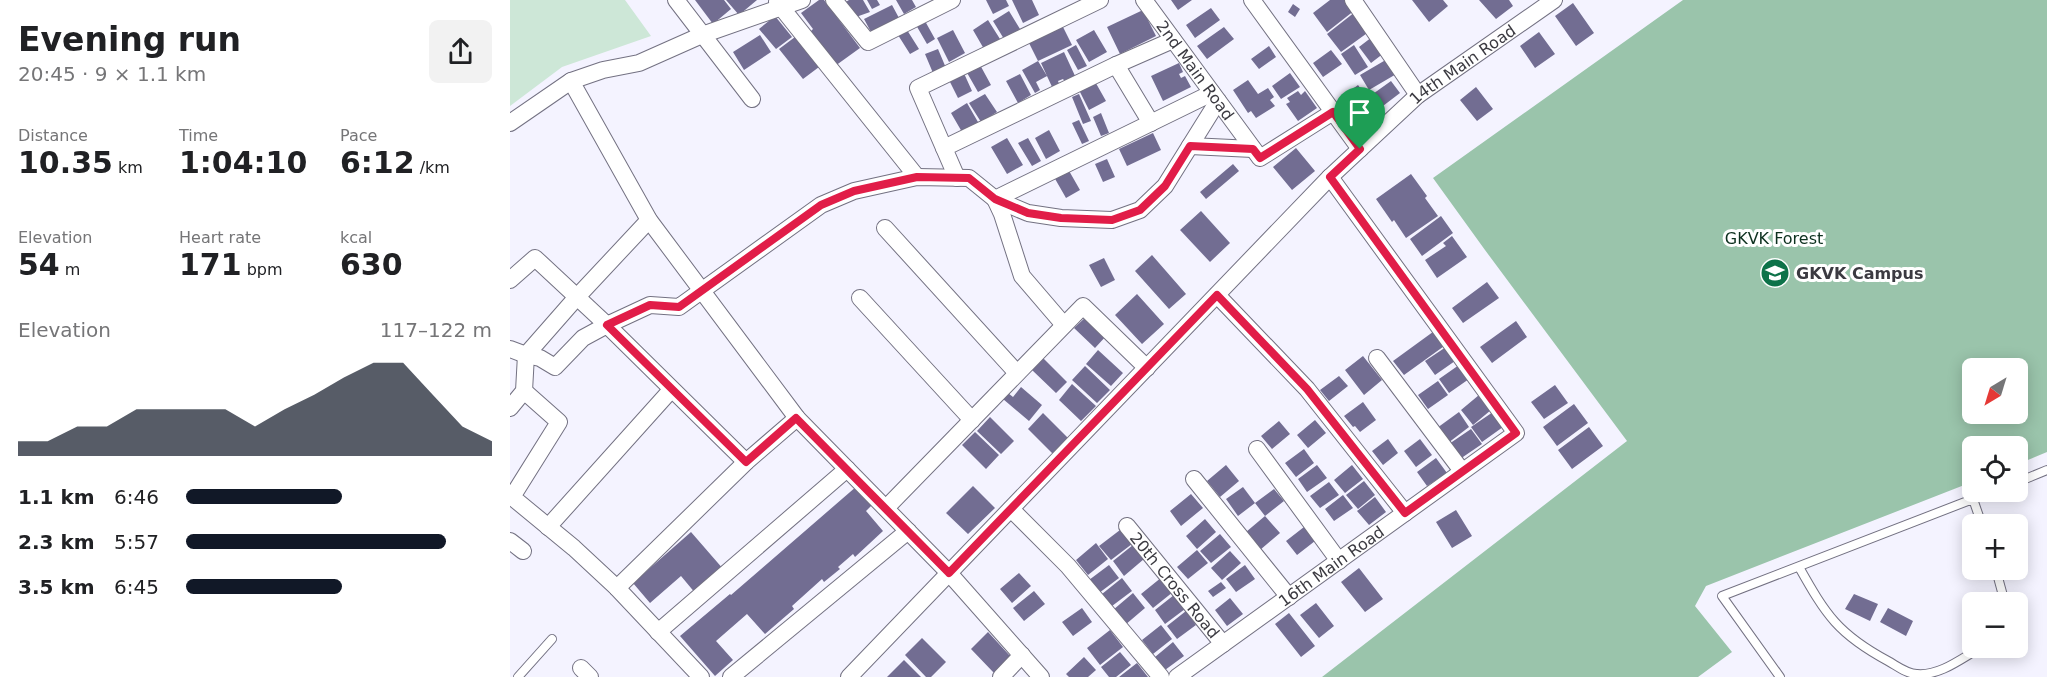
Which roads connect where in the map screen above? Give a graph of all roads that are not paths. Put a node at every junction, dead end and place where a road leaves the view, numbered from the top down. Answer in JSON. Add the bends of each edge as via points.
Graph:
{"nodes":[{"id":1,"x":676,"y":0,"type":"edge"},
{"id":2,"x":802,"y":0,"type":"edge"},
{"id":3,"x":834,"y":0,"type":"edge"},
{"id":4,"x":952,"y":0,"type":"edge"},
{"id":5,"x":1100,"y":0,"type":"edge"},
{"id":6,"x":1143,"y":0,"type":"edge"},
{"id":7,"x":1252,"y":0,"type":"edge"},
{"id":8,"x":1554,"y":0,"type":"edge"},
{"id":9,"x":1358,"y":2,"type":"edge"},
{"id":10,"x":779,"y":4,"type":"edge"},
{"id":11,"x":702,"y":35,"type":"junction"},
{"id":12,"x":1173,"y":40,"type":"junction"},
{"id":13,"x":1116,"y":65,"type":"junction"},
{"id":14,"x":572,"y":81,"type":"junction"},
{"id":15,"x":1418,"y":95,"type":"junction"},
{"id":16,"x":1215,"y":97,"type":"junction"},
{"id":17,"x":752,"y":99,"type":"dead end"},
{"id":18,"x":1333,"y":112,"type":"junction"},
{"id":19,"x":510,"y":123,"type":"edge"},
{"id":20,"x":1151,"y":123,"type":"junction"},
{"id":21,"x":1190,"y":146,"type":"junction"},
{"id":22,"x":944,"y":148,"type":"junction"},
{"id":23,"x":1253,"y":149,"type":"junction"},
{"id":24,"x":1360,"y":149,"type":"junction"},
{"id":25,"x":917,"y":177,"type":"junction"},
{"id":26,"x":1330,"y":177,"type":"junction"},
{"id":27,"x":957,"y":178,"type":"junction"},
{"id":28,"x":995,"y":199,"type":"junction"},
{"id":29,"x":649,"y":220,"type":"junction"},
{"id":30,"x":885,"y":228,"type":"dead end"},
{"id":31,"x":510,"y":280,"type":"edge"},
{"id":32,"x":702,"y":291,"type":"junction"},
{"id":33,"x":1217,"y":295,"type":"junction"},
{"id":34,"x":860,"y":297,"type":"dead end"},
{"id":35,"x":576,"y":298,"type":"junction"},
{"id":36,"x":607,"y":325,"type":"junction"},
{"id":37,"x":1064,"y":325,"type":"junction"},
{"id":38,"x":510,"y":349,"type":"edge"},
{"id":39,"x":526,"y":355,"type":"junction"},
{"id":40,"x":1377,"y":358,"type":"dead end"},
{"id":41,"x":1147,"y":368,"type":"junction"},
{"id":42,"x":1017,"y":373,"type":"junction"},
{"id":43,"x":672,"y":390,"type":"junction"},
{"id":44,"x":524,"y":392,"type":"junction"},
{"id":45,"x":510,"y":408,"type":"edge"},
{"id":46,"x":796,"y":418,"type":"junction"},
{"id":47,"x":972,"y":420,"type":"junction"},
{"id":48,"x":1257,"y":449,"type":"dead end"},
{"id":49,"x":746,"y":462,"type":"junction"},
{"id":50,"x":847,"y":469,"type":"junction"},
{"id":51,"x":2047,"y":470,"type":"edge"},
{"id":52,"x":1462,"y":471,"type":"junction"},
{"id":53,"x":2028,"y":478,"type":"edge"},
{"id":54,"x":1194,"y":479,"type":"dead end"},
{"id":55,"x":511,"y":497,"type":"edge"},
{"id":56,"x":1965,"y":502,"type":"edge"},
{"id":57,"x":886,"y":508,"type":"junction"},
{"id":58,"x":1011,"y":508,"type":"junction"},
{"id":59,"x":1405,"y":513,"type":"junction"},
{"id":60,"x":1127,"y":526,"type":"dead end"},
{"id":61,"x":548,"y":527,"type":"junction"},
{"id":62,"x":908,"y":531,"type":"junction"},
{"id":63,"x":1339,"y":561,"type":"junction"},
{"id":64,"x":1799,"y":567,"type":"junction"},
{"id":65,"x":949,"y":573,"type":"junction"},
{"id":66,"x":617,"y":588,"type":"junction"},
{"id":67,"x":1289,"y":597,"type":"junction"},
{"id":68,"x":658,"y":632,"type":"junction"},
{"id":69,"x":552,"y":639,"type":"dead end"},
{"id":70,"x":1223,"y":644,"type":"junction"},
{"id":71,"x":1022,"y":655,"type":"junction"},
{"id":72,"x":1964,"y":658,"type":"edge"},
{"id":73,"x":518,"y":677,"type":"edge"},
{"id":74,"x":701,"y":677,"type":"edge"},
{"id":75,"x":731,"y":677,"type":"edge"},
{"id":76,"x":849,"y":677,"type":"edge"},
{"id":77,"x":1001,"y":677,"type":"edge"},
{"id":78,"x":1041,"y":677,"type":"edge"},
{"id":79,"x":1161,"y":677,"type":"edge"},
{"id":80,"x":1177,"y":677,"type":"edge"},
{"id":81,"x":1780,"y":677,"type":"edge"}],
"edges":[{"from":1,"to":11,"type":"street"},
{"from":2,"to":10,"type":"street"},
{"from":3,"to":4,"type":"street","via":[[868,42]]},
{"from":5,"to":22,"type":"street","via":[[918,88]]},
{"from":6,"to":12,"type":"street","name":"2nd Main Road"},
{"from":7,"to":18,"type":"street"},
{"from":8,"to":15,"type":"street","name":"14th Main Road"},
{"from":9,"to":15,"type":"street"},
{"from":10,"to":11,"type":"street"},
{"from":10,"to":25,"type":"street"},
{"from":11,"to":14,"type":"street","via":[[639,63]]},
{"from":11,"to":17,"type":"street"},
{"from":12,"to":13,"type":"street"},
{"from":12,"to":16,"type":"street","name":"2nd Main Road"},
{"from":13,"to":20,"type":"street"},
{"from":13,"to":22,"type":"street"},
{"from":14,"to":19,"type":"street"},
{"from":14,"to":29,"type":"street"},
{"from":15,"to":24,"type":"street","name":"14th Main Road"},
{"from":16,"to":20,"type":"street"},
{"from":16,"to":21,"type":"street"},
{"from":16,"to":23,"type":"street","name":"2nd Main Road"},
{"from":18,"to":23,"type":"street","via":[[1260,158]]},
{"from":18,"to":24,"type":"street"},
{"from":20,"to":28,"type":"street"},
{"from":21,"to":23,"type":"street"},
{"from":21,"to":28,"type":"street","via":[[1165,186],[1140,210],[1112,220],[1028,213]]},
{"from":22,"to":27,"type":"street"},
{"from":24,"to":26,"type":"street","name":"14th Main Road"},
{"from":25,"to":27,"type":"street"},
{"from":25,"to":32,"type":"street","via":[[854,191],[821,205]]},
{"from":26,"to":33,"type":"street","name":"14th Main Road"},
{"from":26,"to":52,"type":"street","name":"16th Main Road","via":[[1516,433]]},
{"from":27,"to":28,"type":"street","via":[[969,178]]},
{"from":28,"to":37,"type":"street","via":[[1022,276]]},
{"from":29,"to":32,"type":"street"},
{"from":29,"to":35,"type":"street"},
{"from":30,"to":42,"type":"street"},
{"from":31,"to":35,"type":"street","via":[[535,258]]},
{"from":32,"to":36,"type":"street","via":[[679,307],[650,305]]},
{"from":32,"to":46,"type":"street"},
{"from":33,"to":41,"type":"street","name":"14th Main Road"},
{"from":33,"to":59,"type":"street","via":[[1307,389]]},
{"from":34,"to":47,"type":"street"},
{"from":35,"to":36,"type":"street"},
{"from":35,"to":39,"type":"street"},
{"from":36,"to":39,"type":"street","via":[[583,338],[555,367]]},
{"from":36,"to":43,"type":"street"},
{"from":37,"to":41,"type":"street","via":[[1083,306]]},
{"from":37,"to":42,"type":"street"},
{"from":38,"to":39,"type":"street"},
{"from":39,"to":44,"type":"street"},
{"from":40,"to":52,"type":"street"},
{"from":41,"to":58,"type":"street","name":"14th Main Road"},
{"from":42,"to":47,"type":"street"},
{"from":43,"to":49,"type":"street"},
{"from":43,"to":61,"type":"street"},
{"from":44,"to":45,"type":"street"},
{"from":44,"to":55,"type":"street","via":[[559,422]]},
{"from":46,"to":49,"type":"street"},
{"from":46,"to":50,"type":"street"},
{"from":47,"to":57,"type":"street"},
{"from":48,"to":63,"type":"street"},
{"from":49,"to":66,"type":"street"},
{"from":50,"to":57,"type":"street"},
{"from":50,"to":68,"type":"street"},
{"from":51,"to":53,"type":"lane"},
{"from":52,"to":59,"type":"street","name":"16th Main Road"},
{"from":54,"to":67,"type":"street"},
{"from":55,"to":61,"type":"street"},
{"from":56,"to":64,"type":"lane"},
{"from":57,"to":62,"type":"street"},
{"from":58,"to":65,"type":"street","name":"14th Main Road"},
{"from":58,"to":79,"type":"street","via":[[1068,566]]},
{"from":59,"to":63,"type":"street","name":"16th Main Road"},
{"from":60,"to":70,"type":"street","name":"20th Cross Road"},
{"from":61,"to":66,"type":"street"},
{"from":62,"to":65,"type":"street"},
{"from":62,"to":75,"type":"street"},
{"from":63,"to":67,"type":"street","name":"16th Main Road"},
{"from":64,"to":72,"type":"lane","via":[[1830,618],[1844,632],[1903,670],[1917,674],[1934,672]]},
{"from":64,"to":81,"type":"lane","via":[[1722,596]]},
{"from":65,"to":71,"type":"street"},
{"from":65,"to":76,"type":"street","name":"14th Main Road"},
{"from":66,"to":68,"type":"street"},
{"from":67,"to":70,"type":"street","name":"16th Main Road"},
{"from":68,"to":74,"type":"street"},
{"from":69,"to":73,"type":"lane"},
{"from":70,"to":80,"type":"street","name":"16th Main Road"},
{"from":71,"to":77,"type":"street"},
{"from":71,"to":78,"type":"street"}]}
